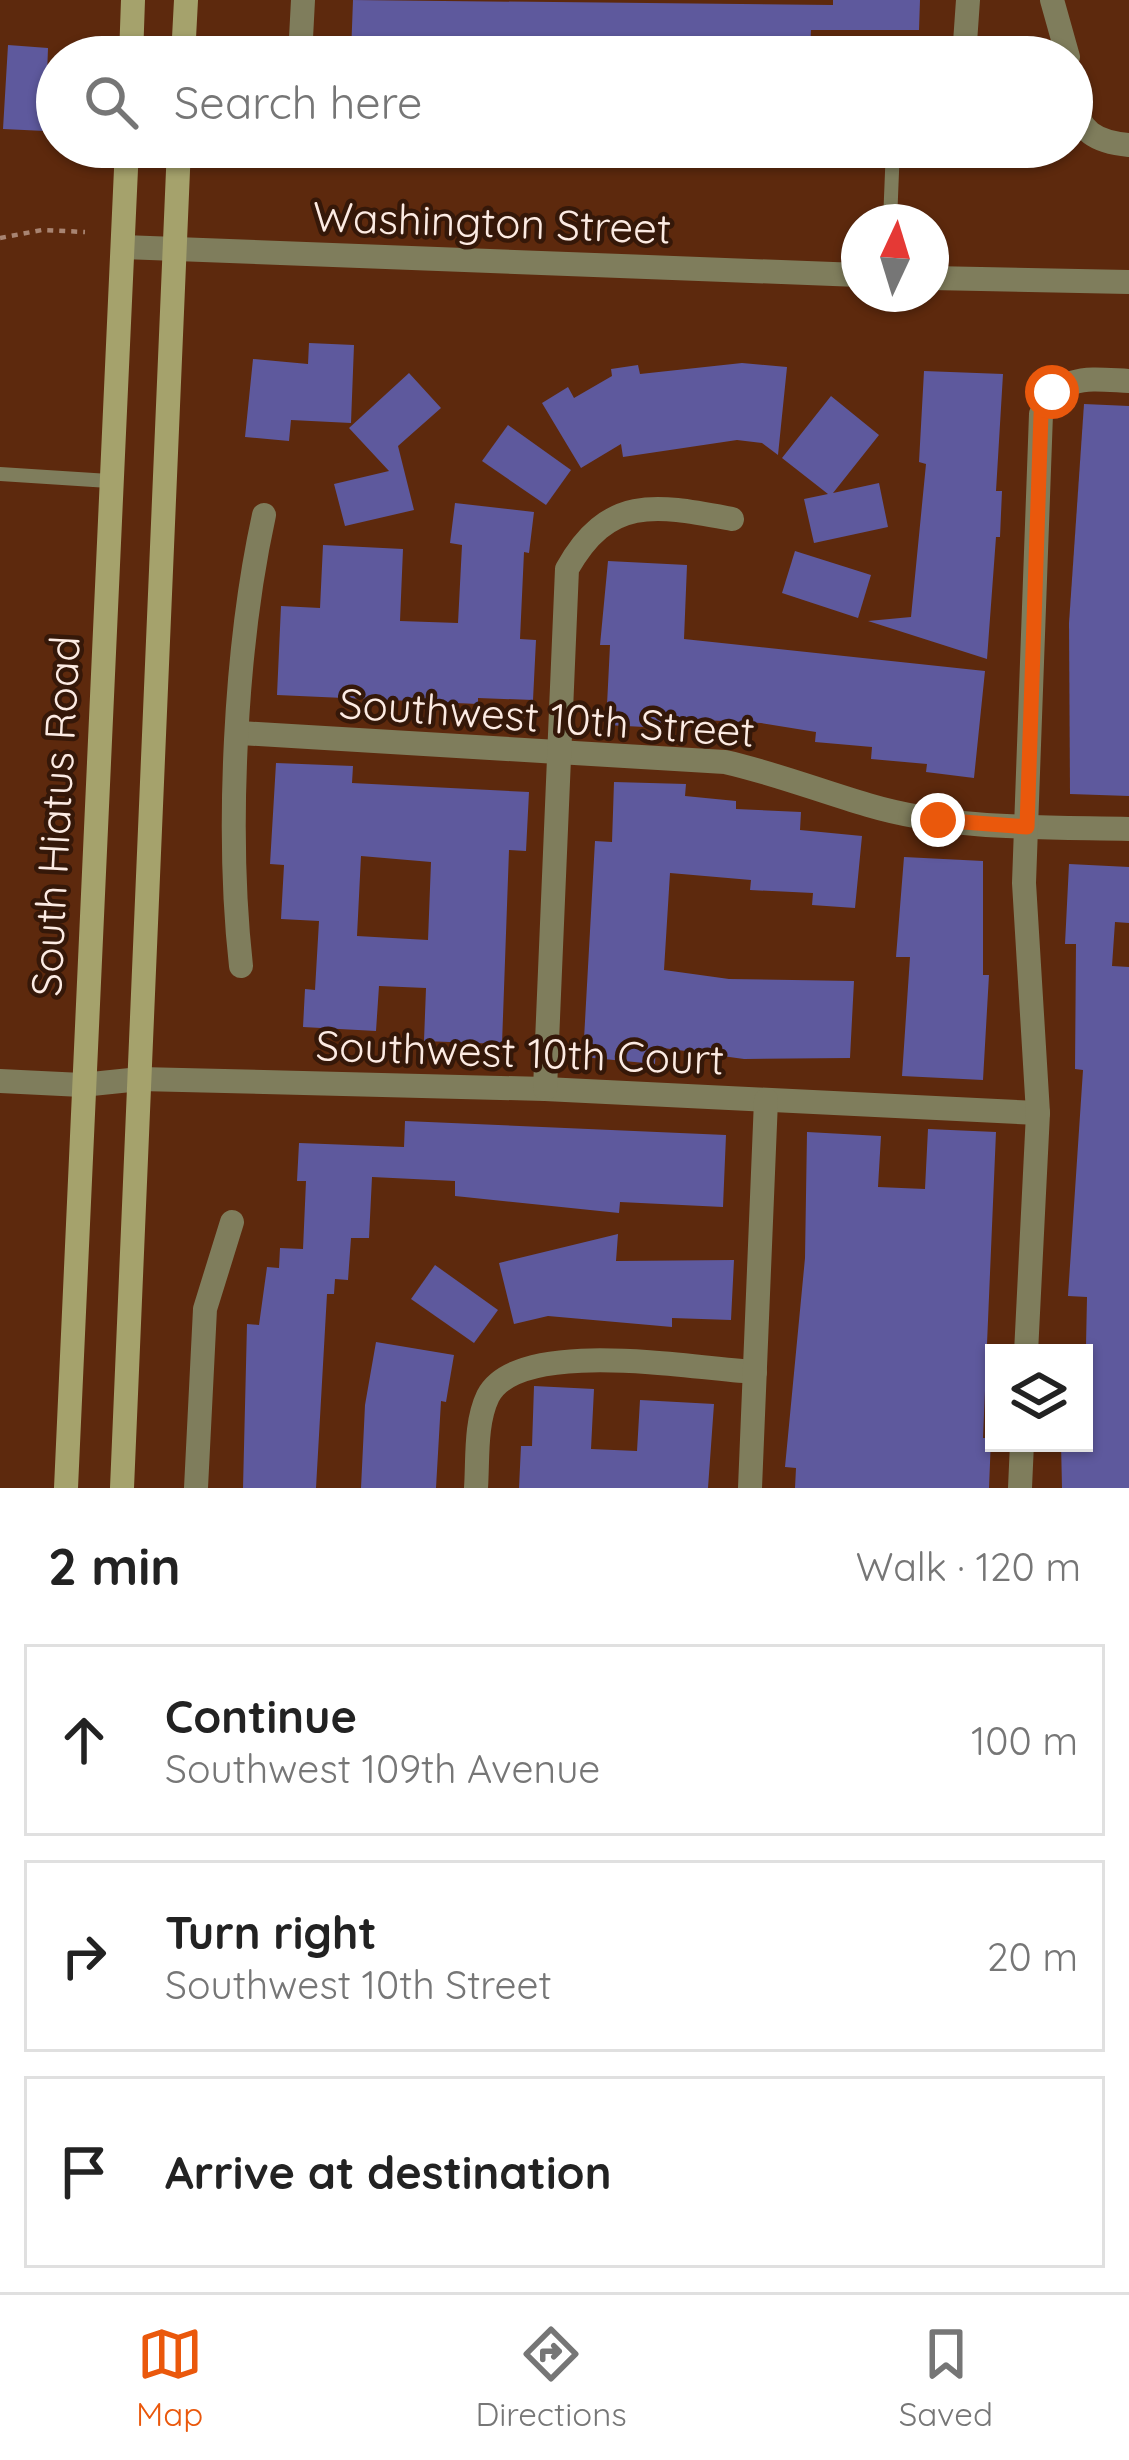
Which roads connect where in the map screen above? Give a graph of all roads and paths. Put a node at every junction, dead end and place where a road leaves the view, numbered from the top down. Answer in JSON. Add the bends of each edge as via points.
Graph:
{"nodes":[{"id":1,"x":134,"y":0,"type":"edge"},
{"id":2,"x":186,"y":0,"type":"edge"},
{"id":3,"x":302,"y":0,"type":"edge"},
{"id":4,"x":968,"y":0,"type":"edge"},
{"id":5,"x":1052,"y":0,"type":"edge"},
{"id":6,"x":132,"y":36,"type":"edge"},
{"id":7,"x":184,"y":36,"type":"edge"},
{"id":8,"x":301,"y":36,"type":"edge"},
{"id":9,"x":965,"y":36,"type":"edge"},
{"id":10,"x":1062,"y":36,"type":"edge"},
{"id":11,"x":1093,"y":136,"type":"edge"},
{"id":12,"x":1129,"y":146,"type":"edge"},
{"id":13,"x":126,"y":168,"type":"edge"},
{"id":14,"x":178,"y":168,"type":"edge"},
{"id":15,"x":892,"y":168,"type":"edge"},
{"id":16,"x":891,"y":204,"type":"edge"},
{"id":17,"x":85,"y":232,"type":"dead end"},
{"id":18,"x":0,"y":238,"type":"edge"},
{"id":19,"x":123,"y":247,"type":"junction"},
{"id":20,"x":175,"y":251,"type":"junction"},
{"id":21,"x":841,"y":274,"type":"edge"},
{"id":22,"x":949,"y":278,"type":"edge"},
{"id":23,"x":1129,"y":282,"type":"edge"},
{"id":24,"x":1129,"y":381,"type":"edge"},
{"id":25,"x":0,"y":474,"type":"edge"},
{"id":26,"x":110,"y":481,"type":"junction"},
{"id":27,"x":264,"y":515,"type":"dead end"},
{"id":28,"x":732,"y":519,"type":"dead end"},
{"id":29,"x":240,"y":733,"type":"junction"},
{"id":30,"x":558,"y":756,"type":"junction"},
{"id":31,"x":1027,"y":827,"type":"junction"},
{"id":32,"x":1129,"y":829,"type":"edge"},
{"id":33,"x":241,"y":966,"type":"dead end"},
{"id":34,"x":140,"y":1079,"type":"junction"},
{"id":35,"x":0,"y":1081,"type":"edge"},
{"id":36,"x":82,"y":1085,"type":"junction"},
{"id":37,"x":545,"y":1089,"type":"junction"},
{"id":38,"x":766,"y":1100,"type":"junction"},
{"id":39,"x":1038,"y":1113,"type":"junction"},
{"id":40,"x":232,"y":1222,"type":"dead end"},
{"id":41,"x":1026,"y":1344,"type":"edge"},
{"id":42,"x":755,"y":1372,"type":"junction"},
{"id":43,"x":1022,"y":1452,"type":"edge"},
{"id":44,"x":65,"y":1488,"type":"edge"},
{"id":45,"x":122,"y":1488,"type":"edge"},
{"id":46,"x":196,"y":1488,"type":"edge"},
{"id":47,"x":476,"y":1488,"type":"edge"},
{"id":48,"x":750,"y":1488,"type":"edge"},
{"id":49,"x":1020,"y":1488,"type":"edge"}],
"edges":[{"from":1,"to":6,"type":"main road"},
{"from":2,"to":7,"type":"main road"},
{"from":3,"to":8,"type":"street"},
{"from":4,"to":9,"type":"street"},
{"from":5,"to":10,"type":"street"},
{"from":11,"to":12,"type":"street"},
{"from":13,"to":19,"type":"main road","name":"South Hiatus Road"},
{"from":14,"to":20,"type":"main road"},
{"from":15,"to":16,"type":"lane"},
{"from":17,"to":18,"type":"path"},
{"from":19,"to":20,"type":"street","name":"Washington Street"},
{"from":19,"to":26,"type":"main road","name":"South Hiatus Road"},
{"from":20,"to":21,"type":"street","name":"Washington Street"},
{"from":20,"to":34,"type":"main road"},
{"from":22,"to":23,"type":"street"},
{"from":24,"to":31,"type":"street","via":[[1071,378],[1041,414]]},
{"from":25,"to":26,"type":"lane"},
{"from":26,"to":36,"type":"main road","name":"South Hiatus Road"},
{"from":27,"to":29,"type":"street","via":[[246,595]]},
{"from":28,"to":30,"type":"street","via":[[632,508],[585,536],[567,569]]},
{"from":29,"to":30,"type":"street","name":"Southwest 10th Street"},
{"from":29,"to":33,"type":"street","via":[[234,899]]},
{"from":30,"to":31,"type":"street","name":"Southwest 10th Street","via":[[725,762],[869,806]]},
{"from":30,"to":37,"type":"street"},
{"from":31,"to":32,"type":"street","name":"Southwest 10th Street"},
{"from":31,"to":39,"type":"street"},
{"from":34,"to":36,"type":"street","name":"Southwest 10th Court"},
{"from":34,"to":37,"type":"street","name":"Southwest 10th Court"},
{"from":34,"to":45,"type":"main road"},
{"from":35,"to":36,"type":"street","name":"Southwest 10th Court"},
{"from":36,"to":44,"type":"main road","name":"South Hiatus Road"},
{"from":37,"to":38,"type":"street","name":"Southwest 10th Court"},
{"from":38,"to":39,"type":"street","name":"Southwest 10th Court"},
{"from":38,"to":42,"type":"street"},
{"from":39,"to":41,"type":"street"},
{"from":40,"to":46,"type":"street","via":[[205,1309]]},
{"from":42,"to":47,"type":"street","via":[[556,1360],[516,1371],[489,1394]]},
{"from":42,"to":48,"type":"street"},
{"from":43,"to":49,"type":"street"}]}
